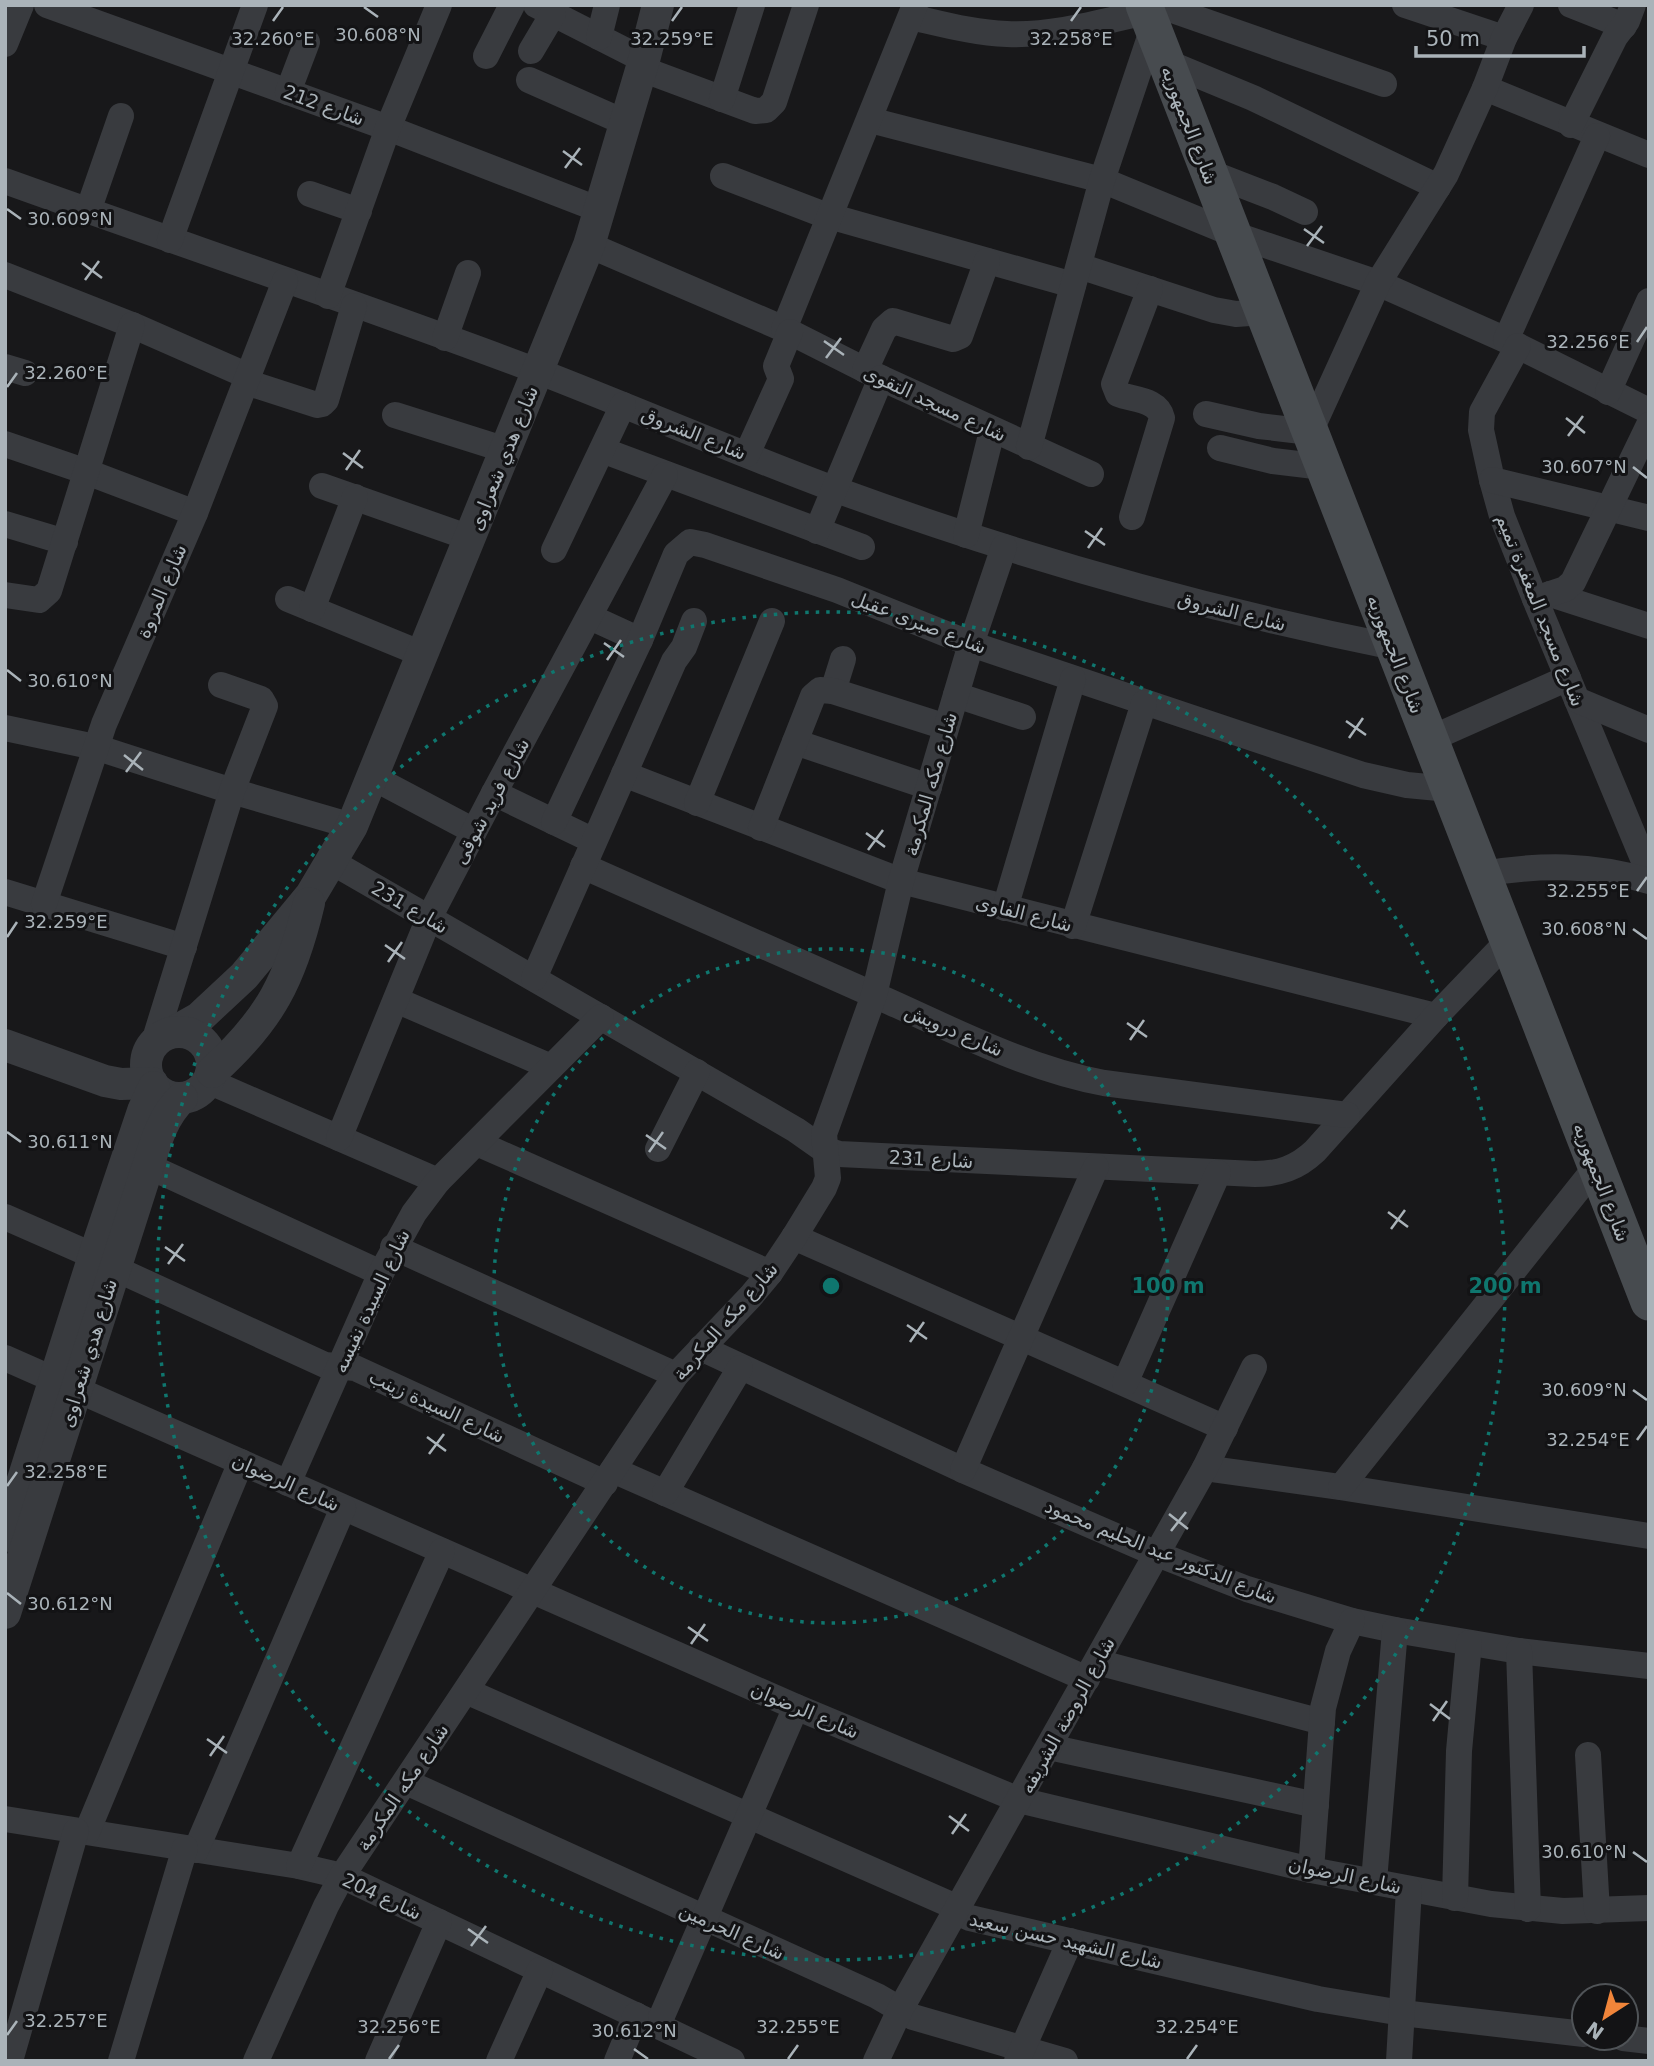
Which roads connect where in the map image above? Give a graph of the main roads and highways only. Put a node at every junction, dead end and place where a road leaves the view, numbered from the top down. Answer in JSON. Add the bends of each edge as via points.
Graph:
{"nodes":[{"id":1,"x":1150,"y":12,"type":"edge"},
{"id":2,"x":1648,"y":1301,"type":"edge"}],
"edges":[{"from":1,"to":2,"type":"main road","name":"شارع الجمهوريه","via":[[1208,172]]}]}
